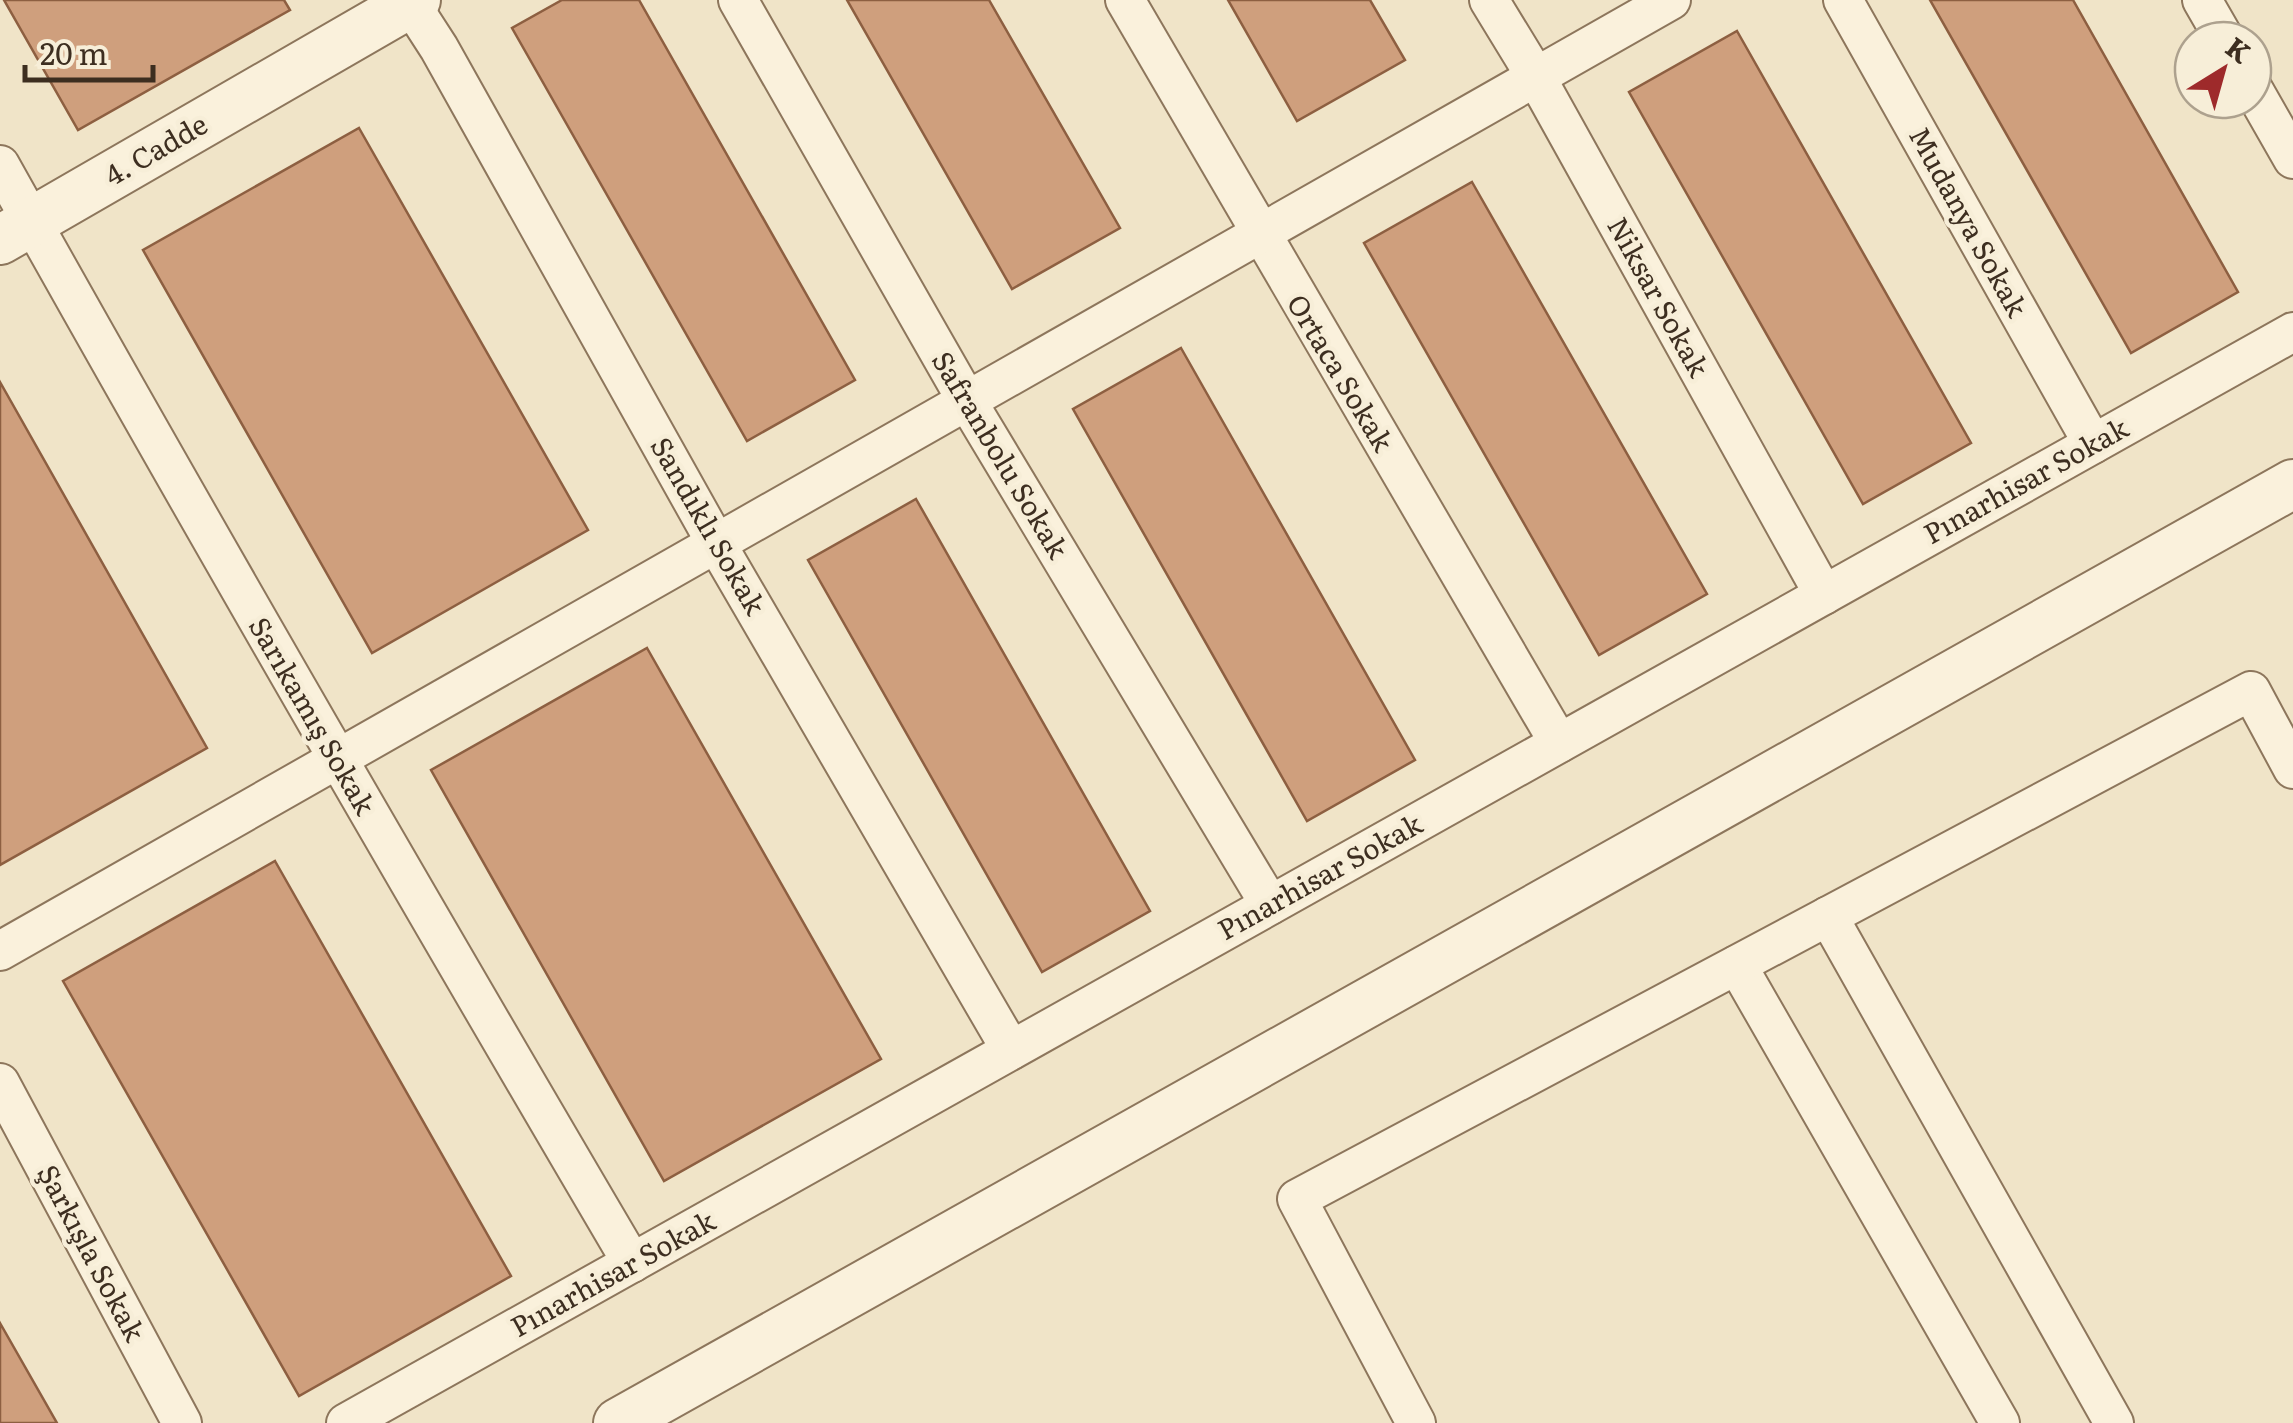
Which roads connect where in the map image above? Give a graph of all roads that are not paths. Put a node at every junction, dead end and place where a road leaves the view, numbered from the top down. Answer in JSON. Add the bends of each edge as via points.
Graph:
{"nodes":[{"id":1,"x":738,"y":0,"type":"edge"},
{"id":2,"x":1125,"y":0,"type":"edge"},
{"id":3,"x":1489,"y":0,"type":"edge"},
{"id":4,"x":1670,"y":0,"type":"edge"},
{"id":5,"x":1843,"y":0,"type":"edge"},
{"id":6,"x":412,"y":1,"type":"edge"},
{"id":7,"x":1536,"y":77,"type":"junction"},
{"id":8,"x":2271,"y":120,"type":"edge"},
{"id":9,"x":2293,"y":159,"type":"edge"},
{"id":10,"x":0,"y":165,"type":"edge"},
{"id":11,"x":16,"y":231,"type":"edge"},
{"id":12,"x":1259,"y":234,"type":"junction"},
{"id":13,"x":2293,"y":332,"type":"edge"},
{"id":14,"x":967,"y":400,"type":"junction"},
{"id":15,"x":2092,"y":444,"type":"junction"},
{"id":16,"x":2293,"y":484,"type":"edge"},
{"id":17,"x":716,"y":544,"type":"junction"},
{"id":18,"x":1824,"y":595,"type":"junction"},
{"id":19,"x":1559,"y":743,"type":"junction"},
{"id":20,"x":337,"y":760,"type":"junction"},
{"id":21,"x":2293,"y":769,"type":"edge"},
{"id":22,"x":1270,"y":906,"type":"junction"},
{"id":23,"x":1828,"y":916,"type":"junction"},
{"id":24,"x":0,"y":951,"type":"edge"},
{"id":25,"x":1737,"y":965,"type":"junction"},
{"id":26,"x":1012,"y":1050,"type":"junction"},
{"id":27,"x":0,"y":1083,"type":"edge"},
{"id":28,"x":632,"y":1263,"type":"junction"},
{"id":29,"x":182,"y":1423,"type":"edge"},
{"id":30,"x":346,"y":1423,"type":"edge"},
{"id":31,"x":618,"y":1423,"type":"edge"},
{"id":32,"x":1416,"y":1423,"type":"edge"},
{"id":33,"x":2000,"y":1423,"type":"edge"},
{"id":34,"x":2114,"y":1423,"type":"edge"}],
"edges":[{"from":1,"to":14,"type":"street","name":"Safranbolu Sokak"},
{"from":2,"to":12,"type":"street","name":"Ortaca Sokak"},
{"from":3,"to":7,"type":"street","name":"Niksar Sokak"},
{"from":4,"to":7,"type":"street"},
{"from":5,"to":15,"type":"street","name":"Mudanya Sokak"},
{"from":6,"to":11,"type":"street","name":"4. Cadde"},
{"from":6,"to":17,"type":"street","name":"Sandıklı Sokak"},
{"from":7,"to":12,"type":"street"},
{"from":7,"to":18,"type":"street","name":"Niksar Sokak"},
{"from":8,"to":9,"type":"street"},
{"from":10,"to":11,"type":"street","name":"Sarıkamış Sokak"},
{"from":11,"to":20,"type":"street","name":"Sarıkamış Sokak"},
{"from":12,"to":14,"type":"street"},
{"from":12,"to":19,"type":"street","name":"Ortaca Sokak"},
{"from":13,"to":15,"type":"street","name":"Pınarhisar Sokak"},
{"from":14,"to":17,"type":"street"},
{"from":14,"to":22,"type":"street","name":"Safranbolu Sokak"},
{"from":15,"to":18,"type":"street","name":"Pınarhisar Sokak"},
{"from":16,"to":31,"type":"street"},
{"from":17,"to":20,"type":"street"},
{"from":17,"to":26,"type":"street","name":"Sandıklı Sokak"},
{"from":18,"to":19,"type":"street","name":"Pınarhisar Sokak"},
{"from":19,"to":22,"type":"street","name":"Pınarhisar Sokak"},
{"from":20,"to":24,"type":"street"},
{"from":20,"to":28,"type":"street","name":"Sarıkamış Sokak"},
{"from":21,"to":23,"type":"street","via":[[2251,691]]},
{"from":22,"to":26,"type":"street","name":"Pınarhisar Sokak"},
{"from":23,"to":25,"type":"street"},
{"from":23,"to":34,"type":"street"},
{"from":25,"to":32,"type":"street","via":[[1297,1200]]},
{"from":25,"to":33,"type":"street"},
{"from":26,"to":28,"type":"street","name":"Pınarhisar Sokak"},
{"from":27,"to":29,"type":"street","name":"Şarkışla Sokak"},
{"from":28,"to":30,"type":"street","name":"Pınarhisar Sokak"}]}
